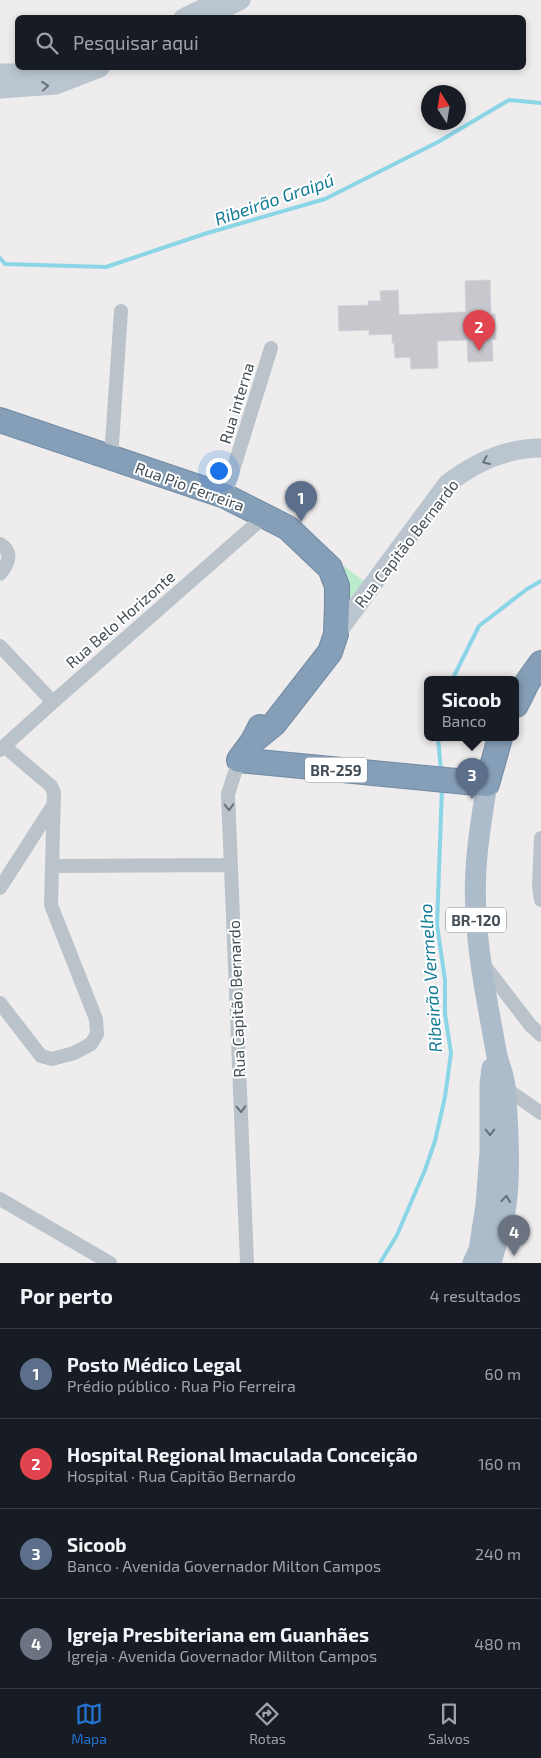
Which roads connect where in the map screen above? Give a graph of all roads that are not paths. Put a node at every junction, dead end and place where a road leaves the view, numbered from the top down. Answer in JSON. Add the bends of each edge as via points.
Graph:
{"nodes":[{"id":1,"x":220,"y":0,"type":"edge"},
{"id":2,"x":242,"y":0,"type":"edge"},
{"id":3,"x":189,"y":15,"type":"edge"},
{"id":4,"x":211,"y":15,"type":"edge"},
{"id":5,"x":59,"y":70,"type":"edge"},
{"id":6,"x":94,"y":70,"type":"edge"},
{"id":7,"x":0,"y":73,"type":"edge"},
{"id":8,"x":0,"y":89,"type":"edge"},
{"id":9,"x":121,"y":311,"type":"dead end"},
{"id":10,"x":271,"y":348,"type":"dead end"},
{"id":11,"x":0,"y":420,"type":"edge"},
{"id":12,"x":541,"y":448,"type":"edge"},
{"id":13,"x":111,"y":458,"type":"junction"},
{"id":14,"x":225,"y":496,"type":"junction"},
{"id":15,"x":265,"y":516,"type":"junction"},
{"id":16,"x":0,"y":544,"type":"edge"},
{"id":17,"x":0,"y":574,"type":"edge"},
{"id":18,"x":336,"y":634,"type":"junction"},
{"id":19,"x":0,"y":646,"type":"edge"},
{"id":20,"x":541,"y":664,"type":"edge"},
{"id":21,"x":519,"y":699,"type":"edge"},
{"id":22,"x":53,"y":702,"type":"junction"},
{"id":23,"x":499,"y":741,"type":"edge"},
{"id":24,"x":2,"y":748,"type":"edge"},
{"id":25,"x":246,"y":751,"type":"junction"},
{"id":26,"x":487,"y":784,"type":"junction"},
{"id":27,"x":54,"y":804,"type":"junction"},
{"id":28,"x":541,"y":838,"type":"edge"},
{"id":29,"x":231,"y":865,"type":"junction"},
{"id":30,"x":53,"y":866,"type":"junction"},
{"id":31,"x":0,"y":888,"type":"edge"},
{"id":32,"x":541,"y":900,"type":"edge"},
{"id":33,"x":480,"y":960,"type":"junction"},
{"id":34,"x":0,"y":1003,"type":"edge"},
{"id":35,"x":541,"y":1035,"type":"edge"},
{"id":36,"x":498,"y":1086,"type":"junction"},
{"id":37,"x":541,"y":1113,"type":"edge"},
{"id":38,"x":0,"y":1199,"type":"edge"},
{"id":39,"x":110,"y":1263,"type":"edge"},
{"id":40,"x":247,"y":1263,"type":"edge"},
{"id":41,"x":473,"y":1263,"type":"edge"},
{"id":42,"x":491,"y":1263,"type":"edge"}],
"edges":[{"from":1,"to":3,"type":"main road"},
{"from":2,"to":4,"type":"main road"},
{"from":5,"to":7,"type":"main road"},
{"from":8,"to":6,"type":"main road","one_way":true,"via":[[56,84]]},
{"from":9,"to":13,"type":"street"},
{"from":10,"to":14,"type":"street","name":"Rua interna"},
{"from":11,"to":13,"type":"highway","name":"Rua Pio Ferreira"},
{"from":12,"to":18,"type":"main road","name":"Rua Capitão Bernardo","one_way":true,"via":[[522,448],[484,461],[447,484]]},
{"from":13,"to":14,"type":"highway","name":"Rua Pio Ferreira"},
{"from":14,"to":15,"type":"highway","name":"Rua Pio Ferreira"},
{"from":15,"to":18,"type":"highway","name":"Rua Pio Ferreira","via":[[288,528],[330,568],[337,586]]},
{"from":15,"to":22,"type":"street","name":"Rua Belo Horizonte"},
{"from":16,"to":17,"type":"street","via":[[9,554],[9,561]]},
{"from":18,"to":25,"type":"highway","name":"Rua Capitão Bernardo","via":[[317,649],[265,718]]},
{"from":19,"to":22,"type":"street"},
{"from":20,"to":21,"type":"highway"},
{"from":22,"to":24,"type":"street","name":"Rua Belo Horizonte"},
{"from":23,"to":26,"type":"highway","number":"BR-120"},
{"from":24,"to":27,"type":"street","via":[[51,786]]},
{"from":25,"to":26,"type":"highway","number":"BR-259"},
{"from":25,"to":29,"type":"street","name":"Rua Capitão Bernardo","one_way":true,"via":[[228,794]]},
{"from":26,"to":33,"type":"main road","number":"BR-120","via":[[477,854],[476,911]]},
{"from":27,"to":30,"type":"street"},
{"from":27,"to":31,"type":"street"},
{"from":28,"to":32,"type":"street"},
{"from":29,"to":30,"type":"street"},
{"from":29,"to":40,"type":"street","name":"Rua Capitão Bernardo","one_way":true},
{"from":30,"to":34,"type":"street","via":[[51,906],[96,1019],[96,1034],[91,1044],[74,1053],[52,1059],[40,1056]]},
{"from":33,"to":35,"type":"street"},
{"from":33,"to":36,"type":"main road","number":"BR-120","via":[[497,1054],[492,1069]]},
{"from":36,"to":37,"type":"street"},
{"from":36,"to":41,"type":"main road","number":"BR-120","one_way":true,"via":[[479,1250]]},
{"from":42,"to":36,"type":"main road","one_way":true,"via":[[505,1212],[508,1180]]},
{"from":38,"to":39,"type":"street"}]}
